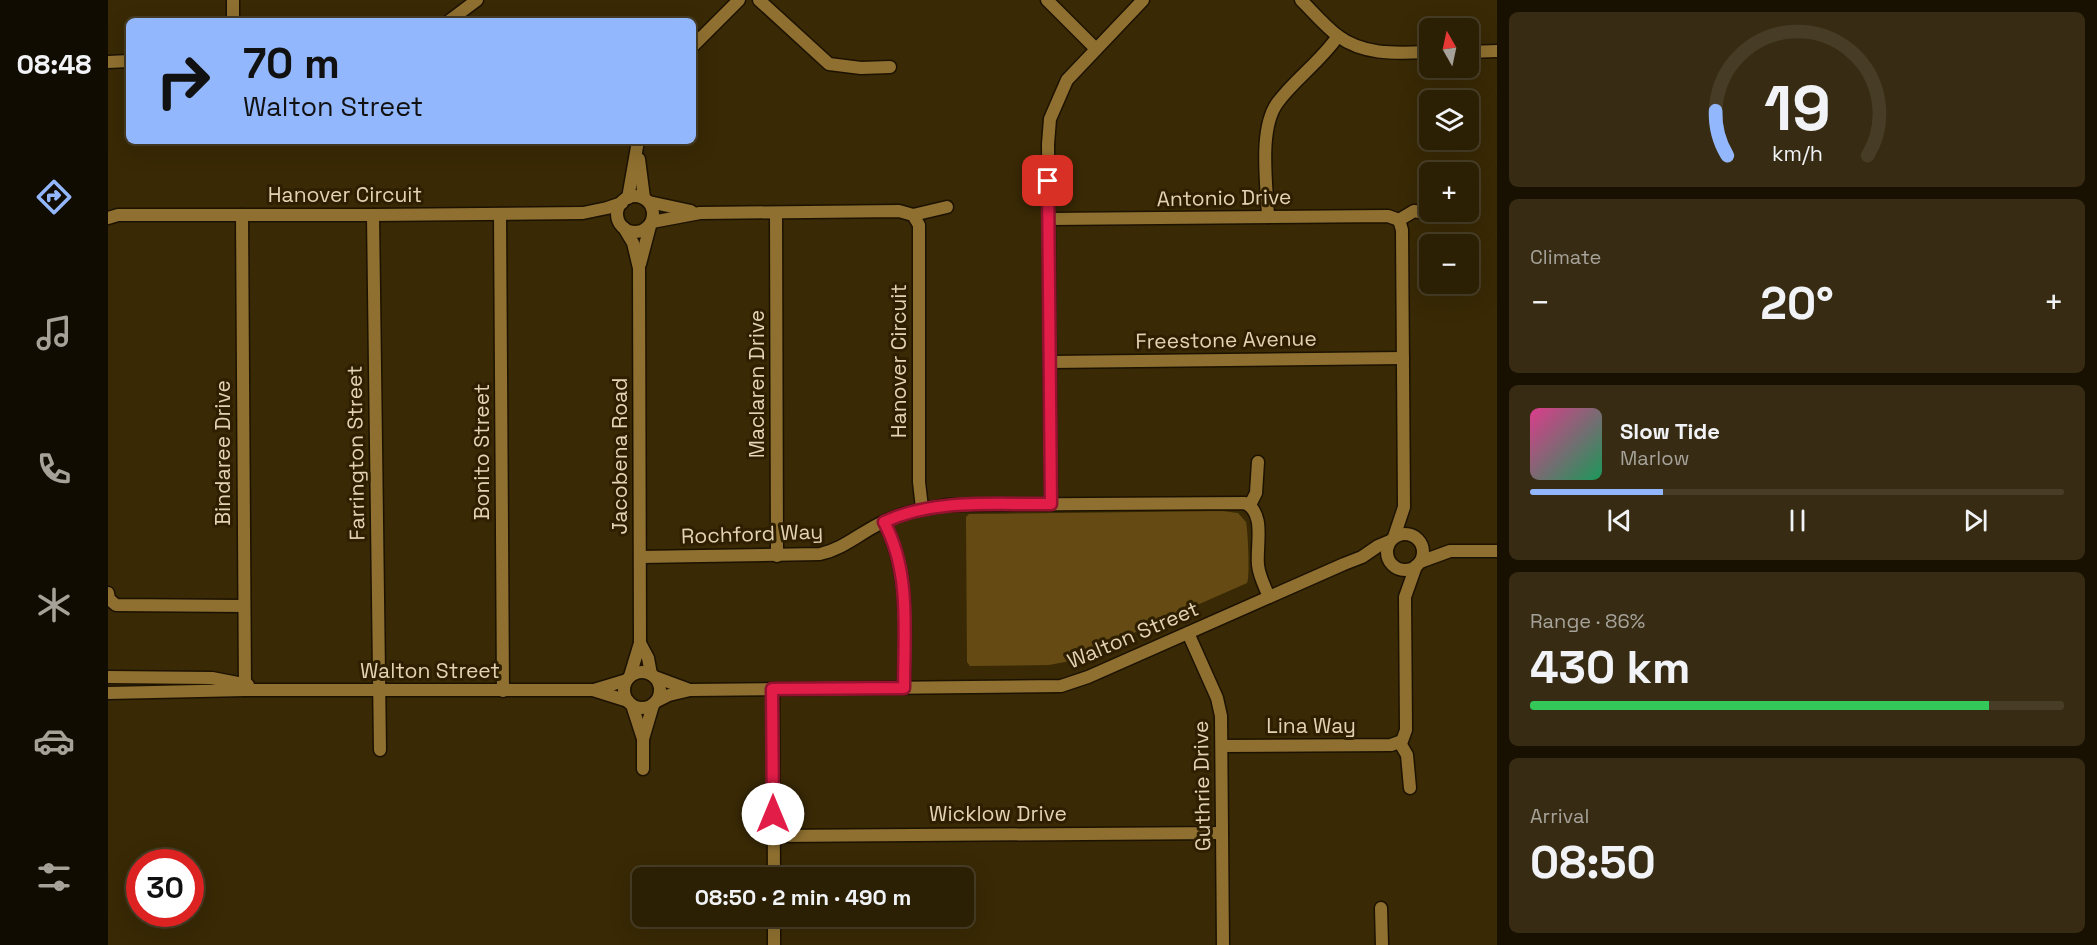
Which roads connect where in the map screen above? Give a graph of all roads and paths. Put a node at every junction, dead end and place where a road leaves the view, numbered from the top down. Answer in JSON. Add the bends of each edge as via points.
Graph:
{"nodes":[{"id":1,"x":233,"y":0,"type":"edge"},
{"id":2,"x":477,"y":0,"type":"edge"},
{"id":3,"x":739,"y":0,"type":"edge"},
{"id":4,"x":759,"y":0,"type":"edge"},
{"id":5,"x":1047,"y":0,"type":"edge"},
{"id":6,"x":1143,"y":0,"type":"edge"},
{"id":7,"x":1301,"y":0,"type":"edge"},
{"id":8,"x":233,"y":18,"type":"edge"},
{"id":9,"x":453,"y":18,"type":"edge"},
{"id":10,"x":1338,"y":36,"type":"junction"},
{"id":11,"x":696,"y":43,"type":"edge"},
{"id":12,"x":1095,"y":48,"type":"junction"},
{"id":13,"x":1497,"y":51,"type":"edge"},
{"id":14,"x":1419,"y":52,"type":"edge"},
{"id":15,"x":1479,"y":52,"type":"edge"},
{"id":16,"x":126,"y":61,"type":"edge"},
{"id":17,"x":108,"y":62,"type":"edge"},
{"id":18,"x":890,"y":67,"type":"dead end"},
{"id":19,"x":638,"y":144,"type":"edge"},
{"id":20,"x":638,"y":144,"type":"edge"},
{"id":21,"x":625,"y":200,"type":"junction"},
{"id":22,"x":646,"y":200,"type":"junction"},
{"id":23,"x":947,"y":207,"type":"dead end"},
{"id":24,"x":583,"y":213,"type":"junction"},
{"id":25,"x":700,"y":213,"type":"junction"},
{"id":26,"x":776,"y":213,"type":"junction"},
{"id":27,"x":1419,"y":213,"type":"edge"},
{"id":28,"x":500,"y":214,"type":"junction"},
{"id":29,"x":913,"y":214,"type":"junction"},
{"id":30,"x":242,"y":215,"type":"junction"},
{"id":31,"x":373,"y":215,"type":"junction"},
{"id":32,"x":1268,"y":217,"type":"junction"},
{"id":33,"x":108,"y":218,"type":"edge"},
{"id":34,"x":1049,"y":219,"type":"junction"},
{"id":35,"x":1399,"y":220,"type":"junction"},
{"id":36,"x":651,"y":224,"type":"junction"},
{"id":37,"x":623,"y":227,"type":"junction"},
{"id":38,"x":639,"y":268,"type":"junction"},
{"id":39,"x":1403,"y":358,"type":"junction"},
{"id":40,"x":1050,"y":362,"type":"junction"},
{"id":41,"x":1258,"y":462,"type":"dead end"},
{"id":42,"x":1051,"y":504,"type":"junction"},
{"id":43,"x":1250,"y":506,"type":"junction"},
{"id":44,"x":1404,"y":507,"type":"junction"},
{"id":45,"x":922,"y":508,"type":"junction"},
{"id":46,"x":884,"y":522,"type":"junction"},
{"id":47,"x":1392,"y":539,"type":"junction"},
{"id":48,"x":1417,"y":539,"type":"junction"},
{"id":49,"x":1450,"y":551,"type":"junction"},
{"id":50,"x":1497,"y":551,"type":"edge"},
{"id":51,"x":640,"y":556,"type":"junction"},
{"id":52,"x":777,"y":556,"type":"junction"},
{"id":53,"x":1362,"y":558,"type":"junction"},
{"id":54,"x":1418,"y":564,"type":"junction"},
{"id":55,"x":1392,"y":565,"type":"junction"},
{"id":56,"x":108,"y":593,"type":"edge"},
{"id":57,"x":1269,"y":597,"type":"junction"},
{"id":58,"x":1404,"y":597,"type":"junction"},
{"id":59,"x":243,"y":606,"type":"junction"},
{"id":60,"x":1188,"y":633,"type":"junction"},
{"id":61,"x":640,"y":643,"type":"junction"},
{"id":62,"x":653,"y":676,"type":"junction"},
{"id":63,"x":108,"y":677,"type":"edge"},
{"id":64,"x":629,"y":678,"type":"junction"},
{"id":65,"x":245,"y":688,"type":"junction"},
{"id":66,"x":904,"y":688,"type":"junction"},
{"id":67,"x":772,"y":689,"type":"junction"},
{"id":68,"x":378,"y":690,"type":"junction"},
{"id":69,"x":593,"y":690,"type":"junction"},
{"id":70,"x":690,"y":690,"type":"junction"},
{"id":71,"x":503,"y":691,"type":"junction"},
{"id":72,"x":108,"y":693,"type":"edge"},
{"id":73,"x":630,"y":703,"type":"junction"},
{"id":74,"x":655,"y":703,"type":"junction"},
{"id":75,"x":643,"y":739,"type":"junction"},
{"id":76,"x":1400,"y":742,"type":"junction"},
{"id":77,"x":1222,"y":746,"type":"junction"},
{"id":78,"x":380,"y":750,"type":"dead end"},
{"id":79,"x":644,"y":769,"type":"dead end"},
{"id":80,"x":1410,"y":788,"type":"dead end"},
{"id":81,"x":1222,"y":832,"type":"junction"},
{"id":82,"x":774,"y":836,"type":"junction"},
{"id":83,"x":774,"y":867,"type":"edge"},
{"id":84,"x":1382,"y":908,"type":"dead end"},
{"id":85,"x":774,"y":927,"type":"edge"},
{"id":86,"x":774,"y":945,"type":"edge"},
{"id":87,"x":1223,"y":945,"type":"edge"},
{"id":88,"x":1382,"y":945,"type":"edge"}],
"edges":[{"from":1,"to":8,"type":"street"},
{"from":2,"to":9,"type":"street"},
{"from":3,"to":11,"type":"street"},
{"from":4,"to":18,"type":"street","via":[[829,64]]},
{"from":5,"to":12,"type":"street"},
{"from":6,"to":12,"type":"street"},
{"from":7,"to":10,"type":"street"},
{"from":10,"to":14,"type":"street","via":[[1382,53]]},
{"from":10,"to":32,"type":"street","via":[[1276,105],[1266,136]]},
{"from":12,"to":34,"type":"street","via":[[1067,80],[1050,119]]},
{"from":13,"to":15,"type":"street"},
{"from":16,"to":17,"type":"street"},
{"from":19,"to":21,"type":"street"},
{"from":20,"to":22,"type":"street"},
{"from":21,"to":22,"type":"street","via":[[634,196]]},
{"from":21,"to":24,"type":"street"},
{"from":21,"to":37,"type":"street","via":[[617,215]]},
{"from":22,"to":25,"type":"street"},
{"from":22,"to":36,"type":"street","via":[[653,211]]},
{"from":23,"to":29,"type":"street"},
{"from":24,"to":28,"type":"street","name":"Hanover Circuit"},
{"from":24,"to":37,"type":"street","via":[[610,219]]},
{"from":25,"to":26,"type":"street"},
{"from":25,"to":36,"type":"street"},
{"from":26,"to":29,"type":"street"},
{"from":26,"to":52,"type":"street","name":"Maclaren Drive"},
{"from":27,"to":35,"type":"street","name":"Antonio Drive"},
{"from":28,"to":31,"type":"street","name":"Hanover Circuit"},
{"from":28,"to":71,"type":"street","name":"Bonito Street"},
{"from":29,"to":45,"type":"street","name":"Hanover Circuit","via":[[919,225]]},
{"from":30,"to":31,"type":"street","name":"Hanover Circuit"},
{"from":30,"to":33,"type":"street","name":"Hanover Circuit"},
{"from":30,"to":59,"type":"street","name":"Bindaree Drive"},
{"from":31,"to":68,"type":"street","name":"Farrington Street"},
{"from":32,"to":34,"type":"street","name":"Antonio Drive"},
{"from":32,"to":35,"type":"street","name":"Antonio Drive","via":[[1388,216]]},
{"from":34,"to":40,"type":"street"},
{"from":35,"to":39,"type":"street"},
{"from":36,"to":37,"type":"street","via":[[636,232]]},
{"from":36,"to":38,"type":"street","name":"Jacobena Road"},
{"from":37,"to":38,"type":"street","name":"Jacobena Road","via":[[633,243]]},
{"from":38,"to":51,"type":"street","name":"Jacobena Road"},
{"from":39,"to":40,"type":"street","name":"Freestone Avenue"},
{"from":39,"to":44,"type":"street"},
{"from":40,"to":42,"type":"street"},
{"from":41,"to":43,"type":"street","via":[[1256,493]]},
{"from":42,"to":43,"type":"street","name":"Rochford Way","via":[[1237,502]]},
{"from":42,"to":45,"type":"street","name":"Rochford Way"},
{"from":43,"to":57,"type":"street","via":[[1257,515],[1258,565]]},
{"from":44,"to":47,"type":"street"},
{"from":44,"to":48,"type":"street"},
{"from":45,"to":46,"type":"street","name":"Rochford Way"},
{"from":46,"to":52,"type":"street","name":"Rochford Way","via":[[831,552]]},
{"from":46,"to":66,"type":"street","via":[[895,544],[903,582]]},
{"from":47,"to":48,"type":"street","via":[[1405,534]]},
{"from":47,"to":53,"type":"street","name":"Walton Street"},
{"from":47,"to":55,"type":"street","via":[[1387,552]]},
{"from":48,"to":49,"type":"street"},
{"from":48,"to":54,"type":"street","via":[[1423,552]]},
{"from":49,"to":50,"type":"street"},
{"from":49,"to":54,"type":"street"},
{"from":51,"to":52,"type":"street","name":"Rochford Way"},
{"from":51,"to":61,"type":"street","name":"Jacobena Road"},
{"from":53,"to":55,"type":"street"},
{"from":53,"to":57,"type":"street","name":"Walton Street"},
{"from":54,"to":55,"type":"street","via":[[1405,570]]},
{"from":54,"to":58,"type":"street"},
{"from":55,"to":58,"type":"street"},
{"from":56,"to":59,"type":"street","via":[[116,605]]},
{"from":57,"to":60,"type":"street","name":"Walton Street"},
{"from":58,"to":76,"type":"street","via":[[1406,730]]},
{"from":59,"to":65,"type":"street","name":"Bindaree Drive"},
{"from":60,"to":66,"type":"street","name":"Walton Street","via":[[1062,686]]},
{"from":60,"to":77,"type":"street","name":"Guthrie Drive","via":[[1219,703]]},
{"from":61,"to":62,"type":"street","name":"Jacobena Road"},
{"from":61,"to":64,"type":"street","name":"Jacobena Road"},
{"from":62,"to":64,"type":"street","via":[[640,672]]},
{"from":62,"to":70,"type":"street","name":"Walton Street"},
{"from":62,"to":74,"type":"street","via":[[660,691]]},
{"from":63,"to":65,"type":"street","name":"Walton Street","via":[[212,678]]},
{"from":64,"to":69,"type":"street","name":"Walton Street"},
{"from":64,"to":73,"type":"street","via":[[624,691]]},
{"from":65,"to":68,"type":"street","name":"Walton Street"},
{"from":65,"to":72,"type":"street","name":"Walton Street"},
{"from":66,"to":67,"type":"street","name":"Walton Street"},
{"from":67,"to":70,"type":"street","name":"Walton Street"},
{"from":67,"to":82,"type":"street"},
{"from":68,"to":71,"type":"street","name":"Walton Street"},
{"from":68,"to":78,"type":"street","name":"Farrington Street"},
{"from":69,"to":71,"type":"street","name":"Walton Street"},
{"from":69,"to":73,"type":"street","name":"Walton Street"},
{"from":70,"to":74,"type":"street","name":"Walton Street"},
{"from":73,"to":74,"type":"street","via":[[643,708]]},
{"from":73,"to":75,"type":"street"},
{"from":74,"to":75,"type":"street"},
{"from":75,"to":79,"type":"street"},
{"from":76,"to":77,"type":"street","name":"Lina Way"},
{"from":76,"to":80,"type":"street","via":[[1407,755]]},
{"from":77,"to":81,"type":"street","name":"Guthrie Drive"},
{"from":81,"to":82,"type":"street","name":"Wicklow Drive"},
{"from":81,"to":87,"type":"street","name":"Guthrie Drive"},
{"from":82,"to":83,"type":"street"},
{"from":84,"to":88,"type":"street"},
{"from":85,"to":86,"type":"street"}]}
